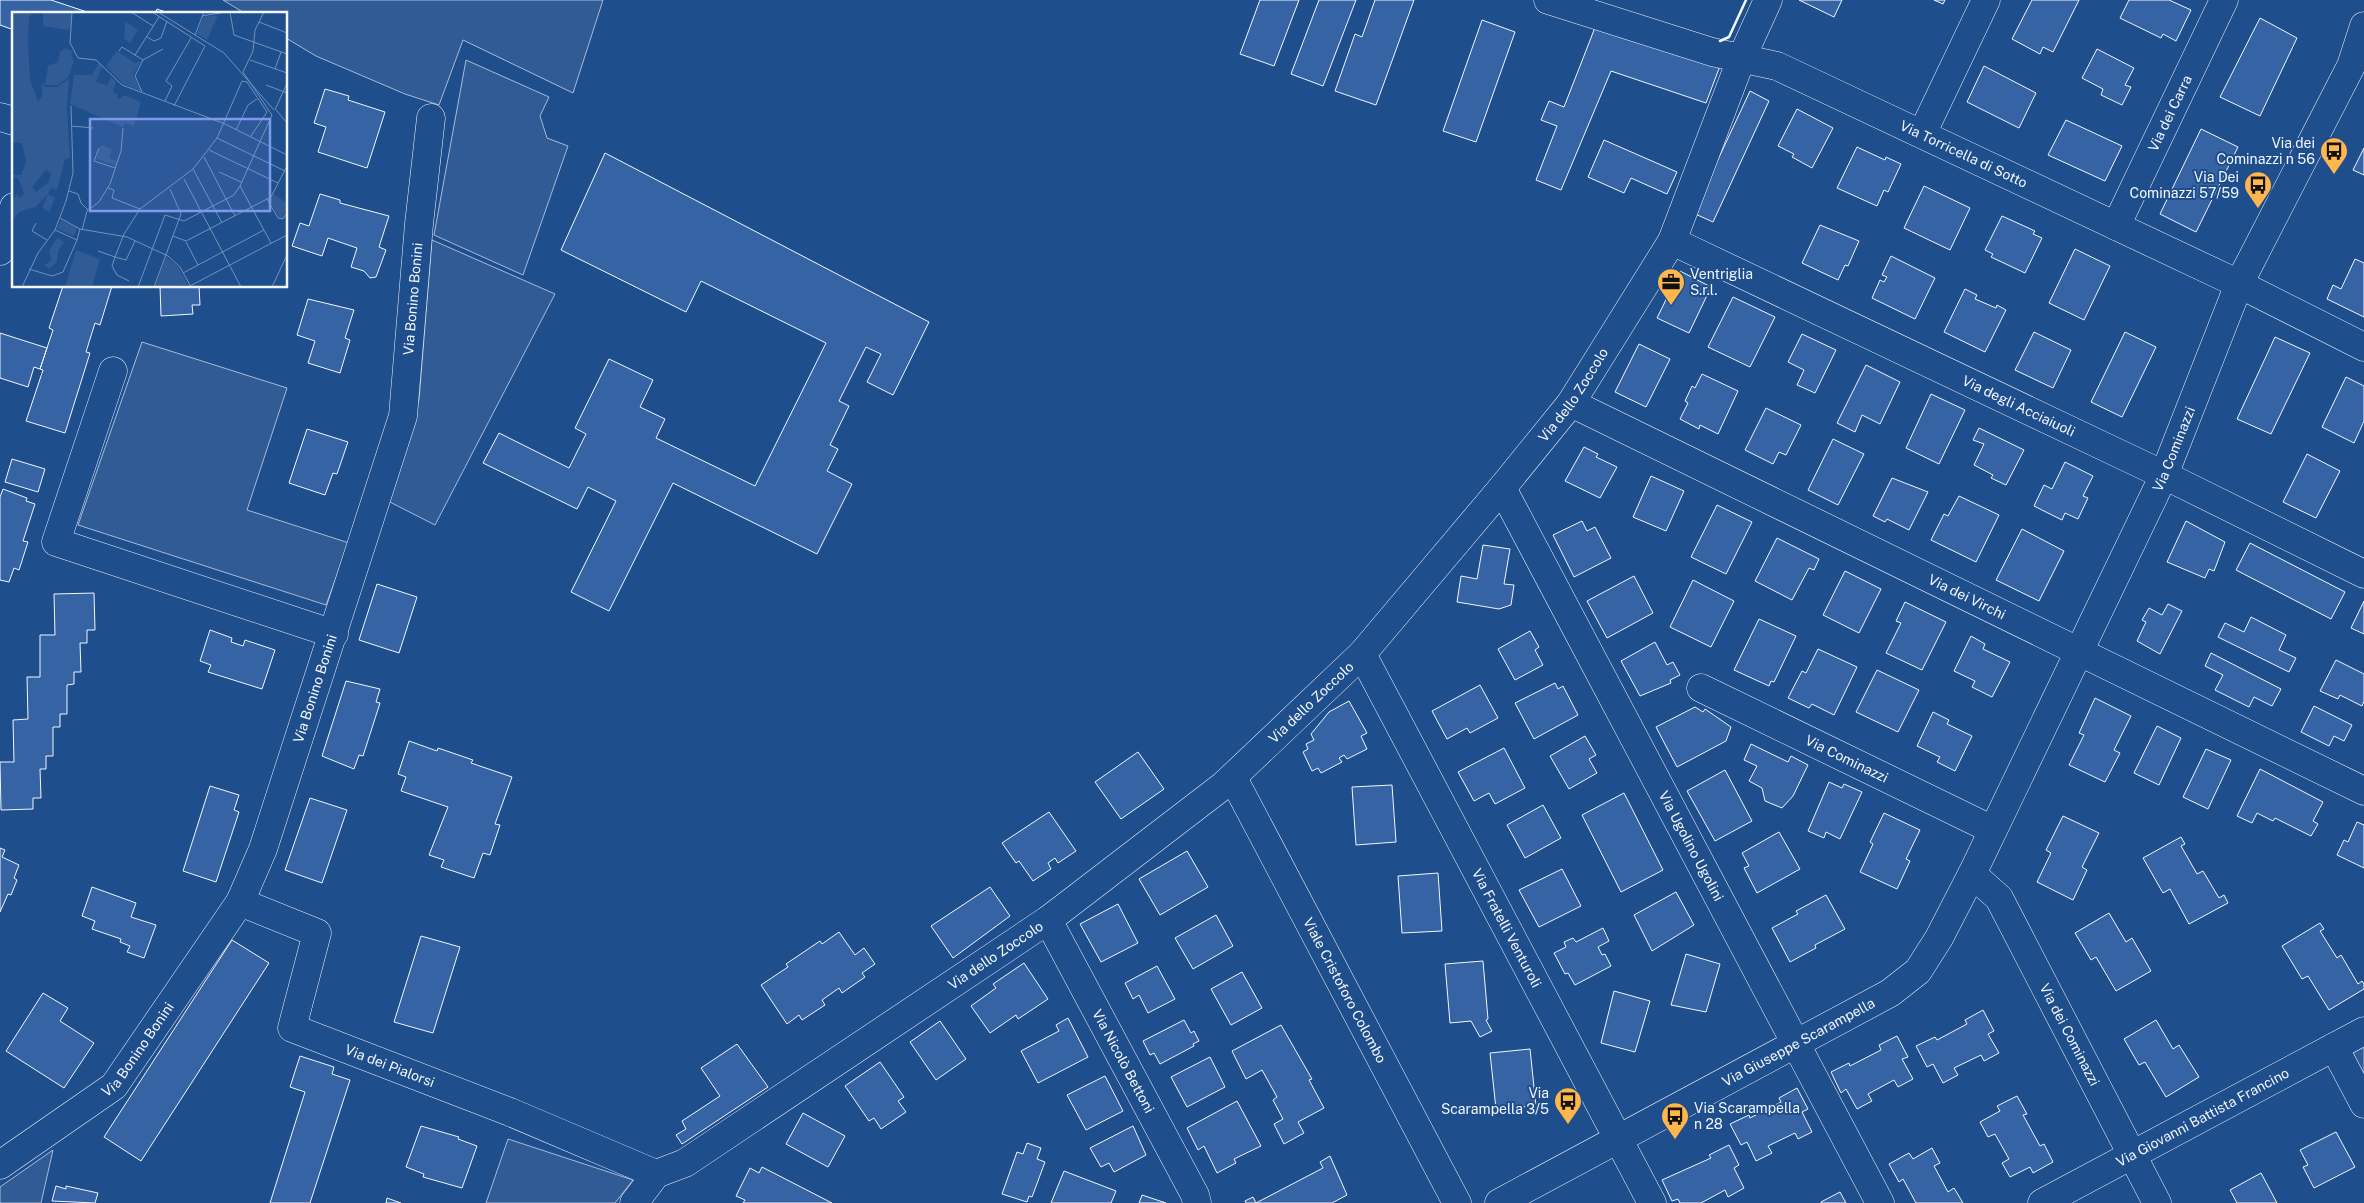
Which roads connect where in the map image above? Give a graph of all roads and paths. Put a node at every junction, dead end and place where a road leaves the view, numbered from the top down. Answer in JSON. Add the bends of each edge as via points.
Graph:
{"nodes":[{"id":1,"x":1548,"y":0,"type":"edge"},
{"id":2,"x":1768,"y":0,"type":"edge"},
{"id":3,"x":1986,"y":0,"type":"edge"},
{"id":4,"x":2224,"y":0,"type":"edge"},
{"id":5,"x":2364,"y":26,"type":"edge"},
{"id":6,"x":1742,"y":57,"type":"junction"},
{"id":7,"x":2357,"y":58,"type":"edge"},
{"id":8,"x":431,"y":118,"type":"dead end"},
{"id":9,"x":1922,"y":134,"type":"junction"},
{"id":10,"x":12,"y":212,"type":"edge"},
{"id":11,"x":2116,"y":226,"type":"junction"},
{"id":12,"x":1672,"y":241,"type":"junction"},
{"id":13,"x":0,"y":251,"type":"edge"},
{"id":14,"x":2240,"y":284,"type":"junction"},
{"id":15,"x":2364,"y":347,"type":"edge"},
{"id":16,"x":112,"y":371,"type":"dead end"},
{"id":17,"x":1571,"y":402,"type":"junction"},
{"id":18,"x":2164,"y":475,"type":"junction"},
{"id":19,"x":1502,"y":488,"type":"junction"},
{"id":20,"x":2364,"y":574,"type":"edge"},
{"id":21,"x":334,"y":634,"type":"junction"},
{"id":22,"x":2078,"y":652,"type":"junction"},
{"id":23,"x":1362,"y":654,"type":"junction"},
{"id":24,"x":1701,"y":688,"type":"dead end"},
{"id":25,"x":1233,"y":778,"type":"junction"},
{"id":26,"x":2364,"y":791,"type":"edge"},
{"id":27,"x":1993,"y":830,"type":"junction"},
{"id":28,"x":1972,"y":874,"type":"junction"},
{"id":29,"x":240,"y":902,"type":"junction"},
{"id":30,"x":1048,"y":920,"type":"junction"},
{"id":31,"x":2364,"y":1031,"type":"edge"},
{"id":32,"x":1796,"y":1044,"type":"junction"},
{"id":33,"x":2334,"y":1047,"type":"junction"},
{"id":34,"x":2364,"y":1104,"type":"edge"},
{"id":35,"x":1619,"y":1137,"type":"junction"},
{"id":36,"x":2132,"y":1156,"type":"junction"},
{"id":37,"x":0,"y":1165,"type":"edge"},
{"id":38,"x":656,"y":1174,"type":"junction"},
{"id":39,"x":634,"y":1203,"type":"edge"},
{"id":40,"x":1197,"y":1203,"type":"edge"},
{"id":41,"x":1457,"y":1203,"type":"edge"},
{"id":42,"x":1499,"y":1203,"type":"edge"},
{"id":43,"x":1652,"y":1203,"type":"edge"},
{"id":44,"x":1880,"y":1203,"type":"edge"},
{"id":45,"x":2042,"y":1203,"type":"edge"},
{"id":46,"x":2157,"y":1203,"type":"edge"}],
"edges":[{"from":1,"to":6,"type":"street","name":"Via Torricella di Sotto","via":[[1712,52]]},
{"from":2,"to":6,"type":"street","name":"Via dello Zoccolo"},
{"from":3,"to":9,"type":"street"},
{"from":4,"to":11,"type":"street","name":"Via dei Carra"},
{"from":5,"to":7,"type":"street","name":"Via Cominazzi"},
{"from":6,"to":9,"type":"street","name":"Via Torricella di Sotto","via":[[1777,66]]},
{"from":6,"to":12,"type":"street","name":"Via dello Zoccolo"},
{"from":7,"to":14,"type":"street","name":"Via Cominazzi"},
{"from":8,"to":21,"type":"street","name":"Via Bonino Bonini","via":[[403,416]]},
{"from":9,"to":11,"type":"street","name":"Via Torricella di Sotto"},
{"from":10,"to":13,"type":"street"},
{"from":11,"to":14,"type":"street","name":"Via Torricella di Sotto"},
{"from":12,"to":17,"type":"street","name":"Via dello Zoccolo"},
{"from":12,"to":18,"type":"street","name":"Via degli Acciaiuoli"},
{"from":14,"to":15,"type":"street","name":"Via Torricella di Sotto"},
{"from":14,"to":18,"type":"street","name":"Via Cominazzi"},
{"from":16,"to":21,"type":"street","via":[[56,542]]},
{"from":17,"to":19,"type":"street","name":"Via dello Zoccolo"},
{"from":17,"to":22,"type":"street","name":"Via dei Virchi"},
{"from":18,"to":20,"type":"street","name":"Via degli Acciaiuoli"},
{"from":18,"to":22,"type":"street","name":"Via Cominazzi"},
{"from":19,"to":23,"type":"street","name":"Via dello Zoccolo"},
{"from":19,"to":32,"type":"street","name":"Via Ugolino Ugolini"},
{"from":21,"to":29,"type":"street","name":"Via Bonino Bonini","via":[[263,849]]},
{"from":22,"to":26,"type":"street","name":"Via dei Virchi"},
{"from":22,"to":27,"type":"street","name":"Via Cominazzi"},
{"from":23,"to":25,"type":"street","name":"Via dello Zoccolo"},
{"from":23,"to":35,"type":"street","name":"Via Fratelli Venturoli"},
{"from":24,"to":27,"type":"street","name":"Via Cominazzi"},
{"from":25,"to":30,"type":"street","name":"Via dello Zoccolo"},
{"from":25,"to":41,"type":"street","name":"Viale Cristoforo Colombo"},
{"from":27,"to":28,"type":"street","name":"Via Cominazzi"},
{"from":28,"to":32,"type":"street","name":"Via Giuseppe Scarampella","via":[[1918,971],[1890,994]]},
{"from":28,"to":36,"type":"street","name":"Via dei Cominazzi","via":[[1999,898]]},
{"from":29,"to":37,"type":"street","name":"Via Bonino Bonini","via":[[114,1086]]},
{"from":29,"to":38,"type":"street","name":"Via dei Pialorsi","via":[[317,933],[292,1028],[510,1112]]},
{"from":30,"to":38,"type":"street","name":"Via dello Zoccolo","via":[[685,1163]]},
{"from":30,"to":40,"type":"street","name":"Via Nicolò Bettoni"},
{"from":31,"to":33,"type":"street","name":"Via Giovanni Battista Francino"},
{"from":32,"to":35,"type":"street","name":"Via Giuseppe Scarampella"},
{"from":32,"to":44,"type":"street","name":"Via Ugolino Ugolini"},
{"from":33,"to":34,"type":"street"},
{"from":33,"to":36,"type":"street","name":"Via Giovanni Battista Francino"},
{"from":35,"to":42,"type":"street","name":"Via Giuseppe Scarampella"},
{"from":35,"to":43,"type":"street","name":"Via Fratelli Venturoli"},
{"from":36,"to":45,"type":"street","name":"Via Giovanni Battista Francino"},
{"from":36,"to":46,"type":"street","name":"Via dei Cominazzi"},
{"from":38,"to":39,"type":"street"}]}
